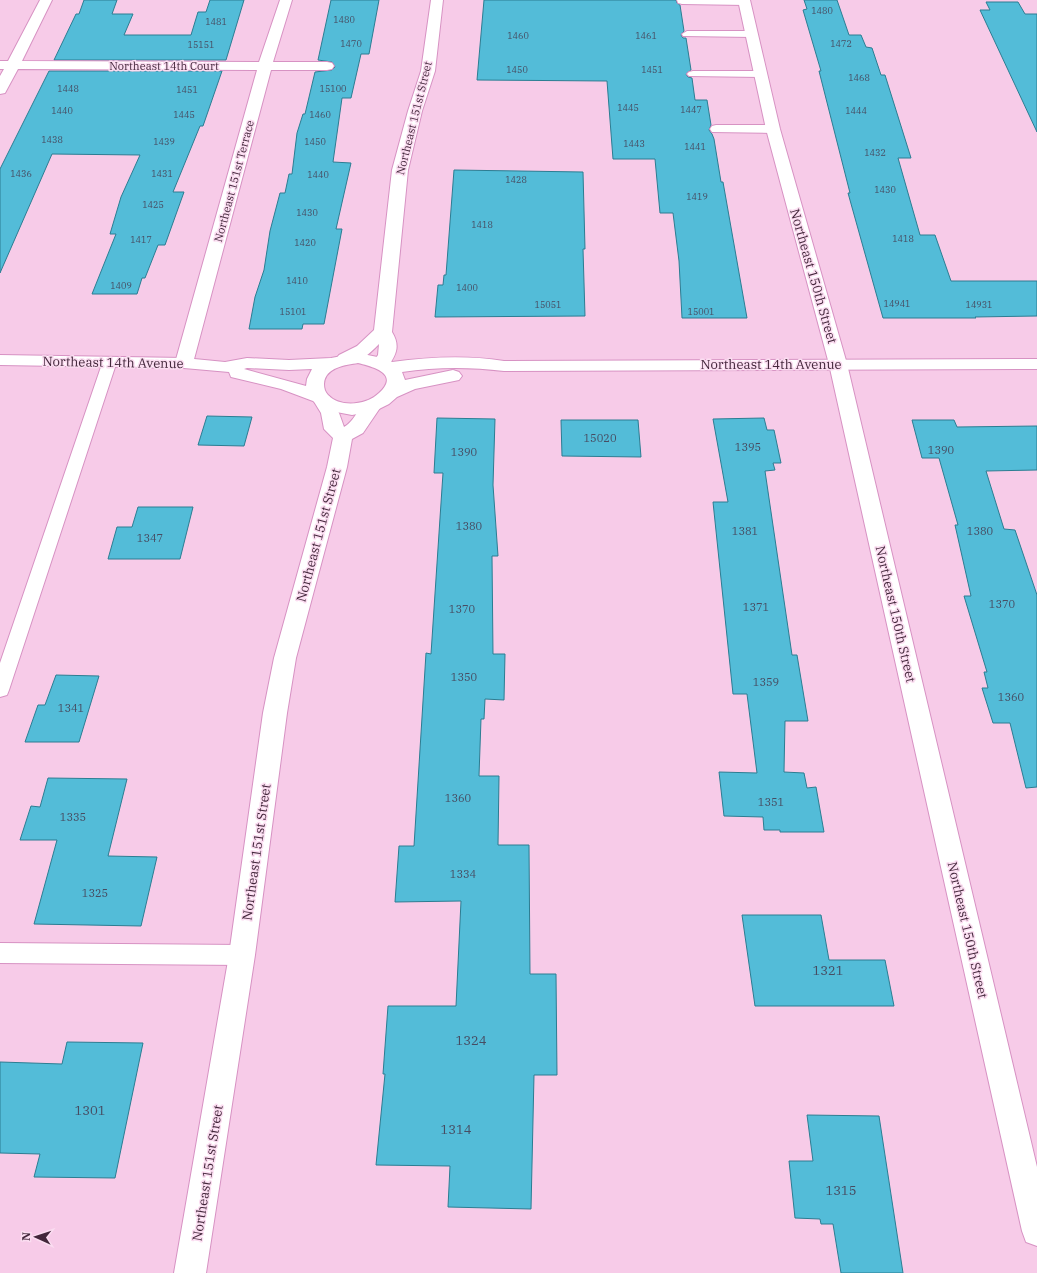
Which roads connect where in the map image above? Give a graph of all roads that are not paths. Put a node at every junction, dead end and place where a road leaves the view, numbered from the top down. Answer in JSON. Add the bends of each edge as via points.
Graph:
{"nodes":[{"id":1,"x":46,"y":0,"type":"edge"},
{"id":2,"x":286,"y":0,"type":"edge"},
{"id":3,"x":437,"y":0,"type":"edge"},
{"id":4,"x":682,"y":1,"type":"dead end"},
{"id":5,"x":744,"y":1,"type":"edge"},
{"id":6,"x":687,"y":34,"type":"dead end"},
{"id":7,"x":752,"y":34,"type":"junction"},
{"id":8,"x":7,"y":65,"type":"edge"},
{"id":9,"x":265,"y":66,"type":"junction"},
{"id":10,"x":327,"y":66,"type":"dead end"},
{"id":11,"x":693,"y":74,"type":"dead end"},
{"id":12,"x":761,"y":74,"type":"junction"},
{"id":13,"x":0,"y":90,"type":"edge"},
{"id":14,"x":716,"y":129,"type":"dead end"},
{"id":15,"x":773,"y":129,"type":"junction"},
{"id":16,"x":383,"y":332,"type":"junction"},
{"id":17,"x":0,"y":360,"type":"edge"},
{"id":18,"x":110,"y":361,"type":"junction"},
{"id":19,"x":339,"y":361,"type":"junction"},
{"id":20,"x":184,"y":363,"type":"junction"},
{"id":21,"x":838,"y":364,"type":"junction"},
{"id":22,"x":1037,"y":364,"type":"edge"},
{"id":23,"x":386,"y":365,"type":"junction"},
{"id":24,"x":504,"y":366,"type":"junction"},
{"id":25,"x":225,"y":367,"type":"junction"},
{"id":26,"x":393,"y":392,"type":"junction"},
{"id":27,"x":321,"y":399,"type":"junction"},
{"id":28,"x":373,"y":405,"type":"junction"},
{"id":29,"x":343,"y":436,"type":"junction"},
{"id":30,"x":0,"y":690,"type":"edge"},
{"id":31,"x":0,"y":953,"type":"edge"},
{"id":32,"x":242,"y":955,"type":"junction"},
{"id":33,"x":1037,"y":1232,"type":"edge"},
{"id":34,"x":190,"y":1273,"type":"edge"}],
"edges":[{"from":1,"to":8,"type":"street"},
{"from":2,"to":9,"type":"street","name":"Northeast 151st Terrace"},
{"from":3,"to":16,"type":"street","name":"Northeast 151st Street","via":[[428,72],[400,170]]},
{"from":4,"to":5,"type":"lane"},
{"from":5,"to":7,"type":"street","name":"Northeast 150th Street"},
{"from":6,"to":7,"type":"lane"},
{"from":7,"to":12,"type":"street","name":"Northeast 150th Street"},
{"from":8,"to":9,"type":"street","name":"Northeast 14th Court"},
{"from":8,"to":13,"type":"street"},
{"from":9,"to":10,"type":"street","name":"Northeast 14th Court"},
{"from":9,"to":20,"type":"street","name":"Northeast 151st Terrace"},
{"from":11,"to":12,"type":"lane"},
{"from":12,"to":15,"type":"street","name":"Northeast 150th Street"},
{"from":14,"to":15,"type":"lane"},
{"from":15,"to":21,"type":"street","name":"Northeast 150th Street"},
{"from":16,"to":19,"type":"street","via":[[363,350]]},
{"from":16,"to":23,"type":"street","name":"Northeast 151st Street","via":[[388,340]]},
{"from":17,"to":18,"type":"street","name":"Northeast 14th Avenue"},
{"from":18,"to":20,"type":"street","name":"Northeast 14th Avenue"},
{"from":18,"to":30,"type":"lane"},
{"from":19,"to":23,"type":"street","via":[[371,359]]},
{"from":19,"to":25,"type":"street","name":"Northeast 14th Avenue","via":[[289,365],[247,363]]},
{"from":19,"to":27,"type":"street","via":[[323,369],[317,376],[314,384]]},
{"from":20,"to":25,"type":"street","name":"Northeast 14th Avenue"},
{"from":21,"to":22,"type":"street","name":"Northeast 14th Avenue"},
{"from":21,"to":24,"type":"street","name":"Northeast 14th Avenue"},
{"from":21,"to":33,"type":"street","name":"Northeast 150th Street"},
{"from":23,"to":24,"type":"street","name":"Northeast 14th Avenue","via":[[479,362]]},
{"from":23,"to":26,"type":"street","via":[[396,376]]},
{"from":24,"to":26,"type":"street","name":"Northeast 14th Avenue","via":[[485,372],[427,380]]},
{"from":25,"to":27,"type":"street","name":"Northeast 14th Avenue","via":[[236,373],[287,385]]},
{"from":26,"to":28,"type":"street"},
{"from":27,"to":28,"type":"street","via":[[332,406],[345,408]]},
{"from":27,"to":29,"type":"street","via":[[330,413],[334,428]]},
{"from":28,"to":29,"type":"street","via":[[356,429]]},
{"from":29,"to":32,"type":"street","name":"Northeast 151st Street","via":[[337,468],[285,658],[275,713]]},
{"from":31,"to":32,"type":"lane"},
{"from":32,"to":34,"type":"street","name":"Northeast 151st Street"}]}
